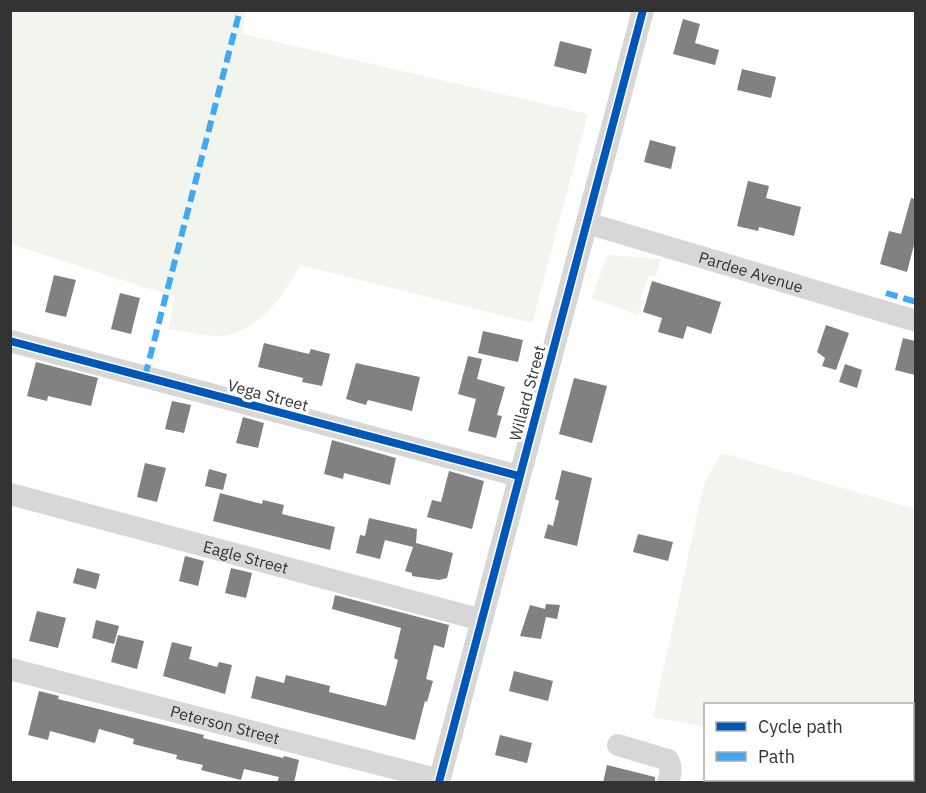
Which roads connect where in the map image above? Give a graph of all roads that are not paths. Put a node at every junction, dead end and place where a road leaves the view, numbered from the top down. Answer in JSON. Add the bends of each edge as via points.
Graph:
{"nodes":[{"id":1,"x":643,"y":10,"type":"edge"},
{"id":2,"x":587,"y":223,"type":"junction"},
{"id":3,"x":915,"y":321,"type":"edge"},
{"id":4,"x":10,"y":341,"type":"edge"},
{"id":5,"x":519,"y":476,"type":"junction"},
{"id":6,"x":10,"y":494,"type":"edge"},
{"id":7,"x":482,"y":620,"type":"junction"},
{"id":8,"x":10,"y":669,"type":"edge"},
{"id":9,"x":618,"y":745,"type":"dead end"},
{"id":10,"x":439,"y":781,"type":"edge"},
{"id":11,"x":668,"y":783,"type":"edge"}],
"edges":[{"from":1,"to":2,"type":"street","name":"Willard Street"},
{"from":2,"to":3,"type":"street","name":"Pardee Avenue"},
{"from":2,"to":5,"type":"street","name":"Willard Street"},
{"from":4,"to":5,"type":"street","name":"Vega Street"},
{"from":5,"to":7,"type":"street","name":"Willard Street"},
{"from":6,"to":7,"type":"street","name":"Eagle Street"},
{"from":7,"to":10,"type":"street","name":"Willard Street"},
{"from":8,"to":10,"type":"street","name":"Peterson Street"},
{"from":9,"to":11,"type":"street","via":[[668,760]]}]}
